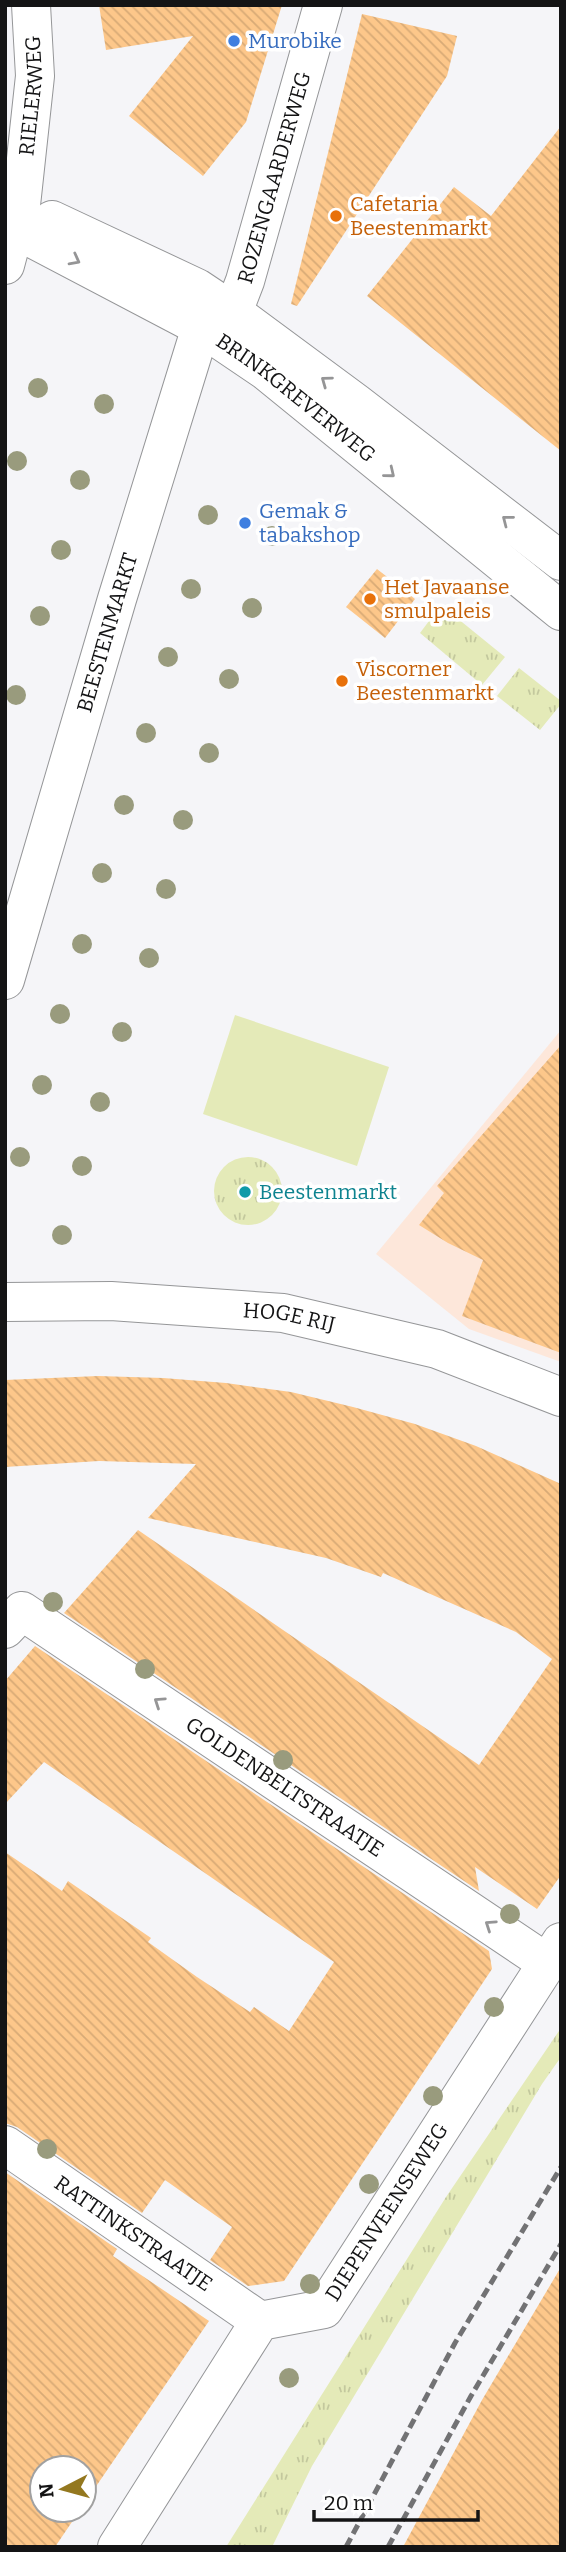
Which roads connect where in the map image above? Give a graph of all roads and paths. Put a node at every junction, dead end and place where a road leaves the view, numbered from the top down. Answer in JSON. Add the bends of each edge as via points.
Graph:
{"nodes":[{"id":1,"x":31,"y":5,"type":"edge"},
{"id":2,"x":323,"y":5,"type":"edge"},
{"id":3,"x":12,"y":214,"type":"edge"},
{"id":4,"x":5,"y":265,"type":"edge"},
{"id":5,"x":217,"y":319,"type":"junction"},
{"id":6,"x":561,"y":561,"type":"edge"},
{"id":7,"x":561,"y":611,"type":"edge"},
{"id":8,"x":5,"y":980,"type":"edge"},
{"id":9,"x":5,"y":1302,"type":"edge"},
{"id":10,"x":561,"y":1397,"type":"edge"},
{"id":11,"x":14,"y":1620,"type":"edge"},
{"id":12,"x":554,"y":1952,"type":"edge"},
{"id":13,"x":5,"y":2145,"type":"edge"},
{"id":14,"x":260,"y":2321,"type":"junction"},
{"id":15,"x":117,"y":2547,"type":"edge"}],
"edges":[{"from":1,"to":3,"type":"street","name":"RIELERWEG","via":[[35,76]]},
{"from":2,"to":5,"type":"street","name":"ROZENGAARDERWEG","via":[[245,281]]},
{"from":3,"to":4,"type":"street","name":"RIELERWEG"},
{"from":3,"to":5,"type":"street","name":"BRINKGREVERWEG","via":[[197,288]]},
{"from":6,"to":5,"type":"street","name":"BRINKGREVERWEG","one_way":true,"via":[[367,411]]},
{"from":5,"to":7,"type":"street","name":"BRINKGREVERWEG","one_way":true,"via":[[266,370]]},
{"from":5,"to":8,"type":"street","name":"BEESTENMARKT","via":[[117,599]]},
{"from":9,"to":10,"type":"street","name":"HOGE RIJ","via":[[111,1301],[283,1313],[437,1349]]},
{"from":12,"to":11,"type":"street","name":"GOLDENBELTSTRAATJE","one_way":true},
{"from":12,"to":14,"type":"street","name":"DIEPENVEENSEWEG","via":[[324,2309]]},
{"from":13,"to":14,"type":"street","name":"RATTINKSTRAATJE"},
{"from":14,"to":15,"type":"street"}]}
